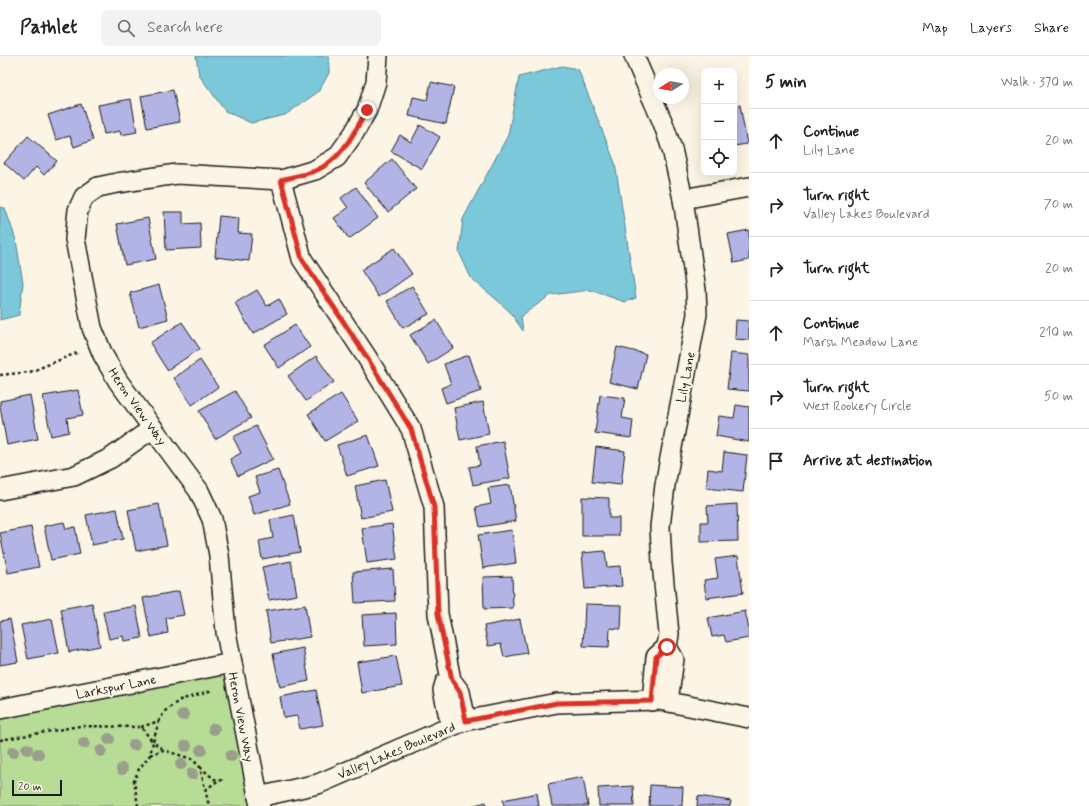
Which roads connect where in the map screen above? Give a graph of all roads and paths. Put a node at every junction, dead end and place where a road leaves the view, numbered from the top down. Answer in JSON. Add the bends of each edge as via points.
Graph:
{"nodes":[{"id":1,"x":378,"y":56,"type":"edge"},
{"id":2,"x":634,"y":56,"type":"edge"},
{"id":3,"x":281,"y":180,"type":"junction"},
{"id":4,"x":749,"y":187,"type":"edge"},
{"id":5,"x":683,"y":199,"type":"junction"},
{"id":6,"x":79,"y":352,"type":"dead end"},
{"id":7,"x":0,"y":375,"type":"edge"},
{"id":8,"x":153,"y":428,"type":"junction"},
{"id":9,"x":0,"y":490,"type":"edge"},
{"id":10,"x":232,"y":663,"type":"junction"},
{"id":11,"x":213,"y":690,"type":"dead end"},
{"id":12,"x":660,"y":701,"type":"junction"},
{"id":13,"x":0,"y":709,"type":"edge"},
{"id":14,"x":749,"y":718,"type":"edge"},
{"id":15,"x":159,"y":721,"type":"junction"},
{"id":16,"x":459,"y":723,"type":"junction"},
{"id":17,"x":141,"y":727,"type":"junction"},
{"id":18,"x":0,"y":740,"type":"edge"},
{"id":19,"x":153,"y":742,"type":"junction"},
{"id":20,"x":163,"y":750,"type":"junction"},
{"id":21,"x":150,"y":755,"type":"junction"},
{"id":22,"x":200,"y":767,"type":"junction"},
{"id":23,"x":219,"y":780,"type":"junction"},
{"id":24,"x":225,"y":781,"type":"dead end"},
{"id":25,"x":205,"y":790,"type":"junction"},
{"id":26,"x":259,"y":801,"type":"edge"},
{"id":27,"x":138,"y":806,"type":"edge"},
{"id":28,"x":209,"y":806,"type":"edge"}],
"edges":[{"from":1,"to":3,"type":"street","name":"Heron View Way","via":[[376,82],[367,110],[337,157],[315,170]]},
{"from":2,"to":5,"type":"street","name":"Lily Lane","via":[[672,149]]},
{"from":3,"to":8,"type":"street","name":"Heron View Way","via":[[177,174],[98,187],[84,197],[78,210],[75,239],[92,328],[103,355],[118,381]]},
{"from":3,"to":16,"type":"street","via":[[302,259],[411,429],[434,507],[438,614],[452,680],[445,683],[443,690]]},
{"from":4,"to":5,"type":"street"},
{"from":5,"to":12,"type":"street","name":"Lily Lane","via":[[697,314],[665,485],[660,526],[669,634],[667,647],[656,657]]},
{"from":6,"to":7,"type":"path","via":[[30,372]]},
{"from":8,"to":9,"type":"street","via":[[111,458],[74,476]]},
{"from":8,"to":10,"type":"street","name":"Heron View Way","via":[[199,491],[212,519]]},
{"from":10,"to":13,"type":"street","name":"Larkspur Lane"},
{"from":10,"to":26,"type":"street","name":"Heron View Way"},
{"from":11,"to":15,"type":"path","via":[[180,700],[165,711]]},
{"from":12,"to":14,"type":"street","name":"Valley Lakes Boulevard"},
{"from":12,"to":16,"type":"street","name":"Valley Lakes Boulevard","via":[[557,703]]},
{"from":15,"to":17,"type":"path"},
{"from":15,"to":19,"type":"path"},
{"from":16,"to":26,"type":"street","name":"Valley Lakes Boulevard","via":[[318,784]]},
{"from":17,"to":18,"type":"path","via":[[80,726]]},
{"from":17,"to":19,"type":"path"},
{"from":19,"to":20,"type":"path"},
{"from":19,"to":21,"type":"path"},
{"from":20,"to":21,"type":"path"},
{"from":20,"to":22,"type":"path","via":[[192,759]]},
{"from":21,"to":27,"type":"path","via":[[138,769],[134,781]]},
{"from":22,"to":23,"type":"path"},
{"from":22,"to":25,"type":"path"},
{"from":23,"to":24,"type":"path"},
{"from":23,"to":25,"type":"path"},
{"from":25,"to":28,"type":"path"}]}
